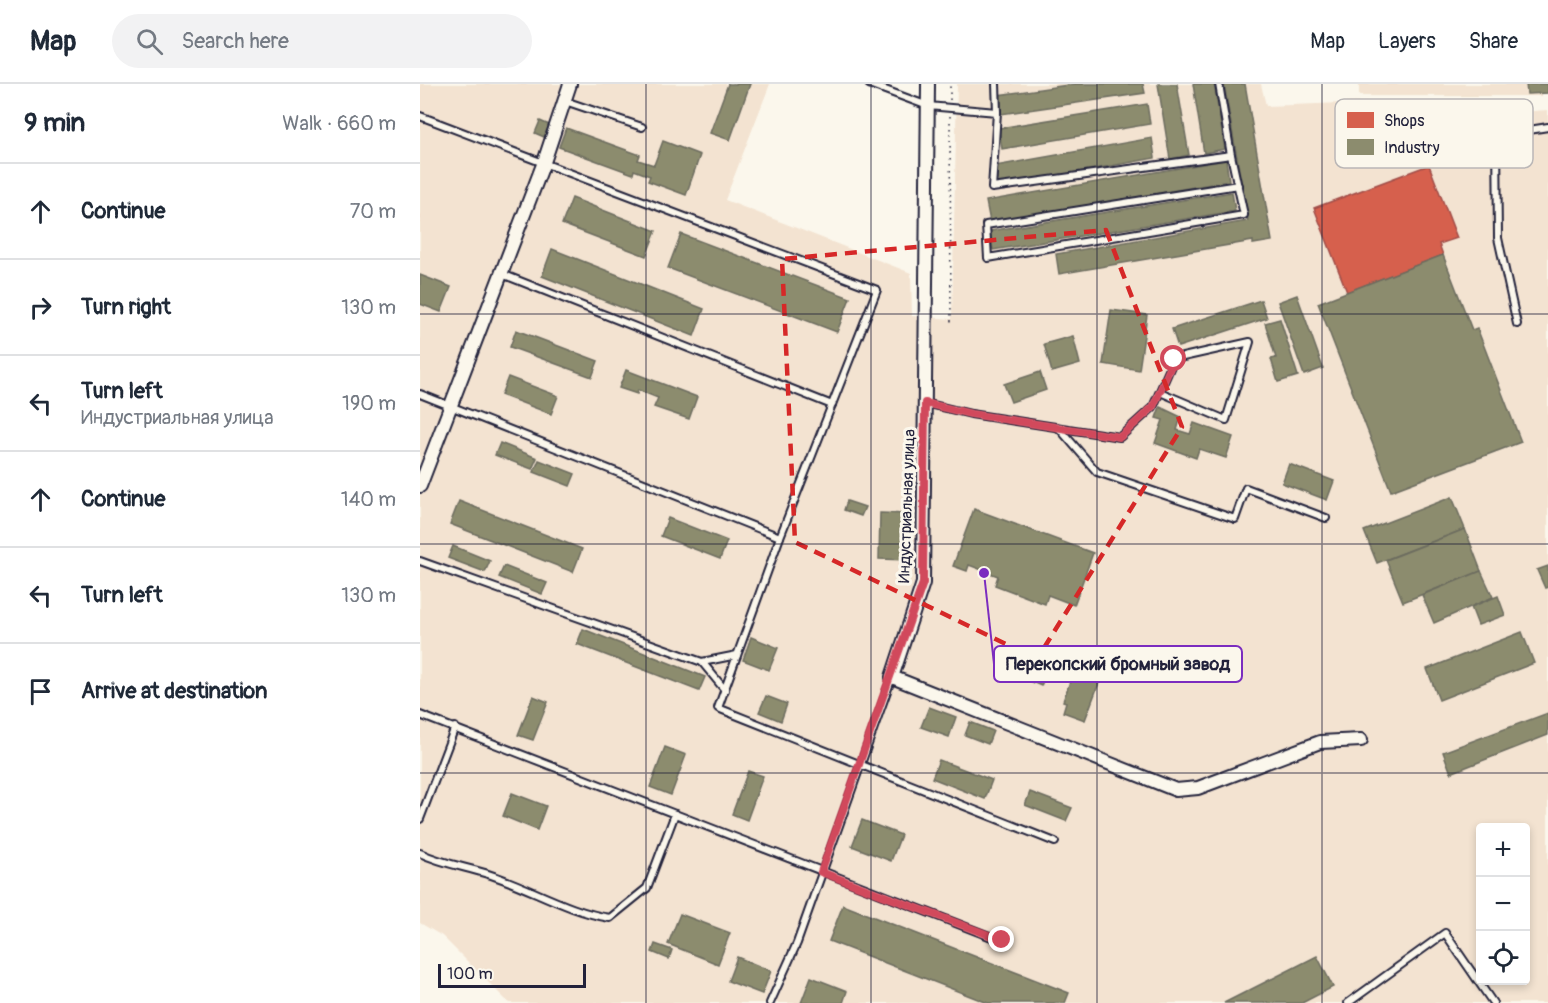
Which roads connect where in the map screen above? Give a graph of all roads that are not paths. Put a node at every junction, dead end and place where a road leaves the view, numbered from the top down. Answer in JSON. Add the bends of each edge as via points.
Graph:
{"nodes":[{"id":1,"x":570,"y":84,"type":"edge"},
{"id":2,"x":869,"y":84,"type":"edge"},
{"id":3,"x":928,"y":84,"type":"edge"},
{"id":4,"x":996,"y":84,"type":"edge"},
{"id":5,"x":1220,"y":84,"type":"edge"},
{"id":6,"x":565,"y":101,"type":"junction"},
{"id":7,"x":928,"y":106,"type":"junction"},
{"id":8,"x":997,"y":112,"type":"junction"},
{"id":9,"x":420,"y":116,"type":"edge"},
{"id":10,"x":642,"y":127,"type":"dead end"},
{"id":11,"x":1548,"y":127,"type":"edge"},
{"id":12,"x":1533,"y":129,"type":"edge"},
{"id":13,"x":1231,"y":155,"type":"junction"},
{"id":14,"x":544,"y":162,"type":"junction"},
{"id":15,"x":1497,"y":168,"type":"edge"},
{"id":16,"x":1238,"y":185,"type":"junction"},
{"id":17,"x":502,"y":274,"type":"junction"},
{"id":18,"x":1517,"y":324,"type":"dead end"},
{"id":19,"x":1160,"y":392,"type":"junction"},
{"id":20,"x":420,"y":394,"type":"edge"},
{"id":21,"x":925,"y":403,"type":"junction"},
{"id":22,"x":832,"y":405,"type":"junction"},
{"id":23,"x":451,"y":406,"type":"junction"},
{"id":24,"x":1058,"y":428,"type":"junction"},
{"id":25,"x":420,"y":486,"type":"edge"},
{"id":26,"x":1326,"y":518,"type":"dead end"},
{"id":27,"x":780,"y":537,"type":"junction"},
{"id":28,"x":420,"y":561,"type":"edge"},
{"id":29,"x":737,"y":655,"type":"junction"},
{"id":30,"x":702,"y":662,"type":"junction"},
{"id":31,"x":892,"y":677,"type":"junction"},
{"id":32,"x":725,"y":690,"type":"junction"},
{"id":33,"x":420,"y":715,"type":"edge"},
{"id":34,"x":455,"y":727,"type":"junction"},
{"id":35,"x":1361,"y":740,"type":"dead end"},
{"id":36,"x":861,"y":764,"type":"junction"},
{"id":37,"x":675,"y":814,"type":"junction"},
{"id":38,"x":420,"y":819,"type":"edge"},
{"id":39,"x":1055,"y":842,"type":"dead end"},
{"id":40,"x":420,"y":853,"type":"edge"},
{"id":41,"x":821,"y":872,"type":"junction"},
{"id":42,"x":1002,"y":940,"type":"dead end"},
{"id":43,"x":770,"y":1003,"type":"edge"},
{"id":44,"x":1348,"y":1003,"type":"edge"},
{"id":45,"x":1493,"y":1003,"type":"edge"}],
"edges":[{"from":1,"to":6,"type":"street"},
{"from":2,"to":7,"type":"lane"},
{"from":3,"to":7,"type":"street","name":"Индустриальная улица"},
{"from":4,"to":8,"type":"lane"},
{"from":5,"to":13,"type":"lane"},
{"from":6,"to":10,"type":"lane"},
{"from":6,"to":14,"type":"street"},
{"from":7,"to":8,"type":"lane"},
{"from":7,"to":21,"type":"street","name":"Индустриальная улица"},
{"from":8,"to":13,"type":"lane","via":[[992,188]]},
{"from":9,"to":14,"type":"lane"},
{"from":11,"to":12,"type":"lane"},
{"from":13,"to":16,"type":"lane"},
{"from":14,"to":17,"type":"street"},
{"from":14,"to":22,"type":"lane","via":[[878,290]]},
{"from":15,"to":18,"type":"lane","via":[[1498,238]]},
{"from":16,"to":16,"type":"lane","via":[[1244,215],[988,258],[986,225]]},
{"from":17,"to":22,"type":"lane"},
{"from":17,"to":23,"type":"street"},
{"from":19,"to":19,"type":"lane","via":[[1174,359],[1250,342],[1226,420]]},
{"from":19,"to":24,"type":"lane","via":[[1153,407],[1120,437]]},
{"from":20,"to":23,"type":"lane"},
{"from":21,"to":24,"type":"lane"},
{"from":21,"to":31,"type":"street","name":"Индустриальная улица","via":[[923,583]]},
{"from":22,"to":27,"type":"lane"},
{"from":23,"to":25,"type":"street"},
{"from":23,"to":27,"type":"lane"},
{"from":24,"to":26,"type":"lane","via":[[1097,472],[1234,519],[1246,488]]},
{"from":27,"to":29,"type":"lane"},
{"from":28,"to":30,"type":"lane"},
{"from":29,"to":30,"type":"lane"},
{"from":29,"to":32,"type":"lane"},
{"from":30,"to":32,"type":"lane"},
{"from":31,"to":35,"type":"street","via":[[1176,790],[1198,788],[1320,742]]},
{"from":31,"to":36,"type":"lane"},
{"from":32,"to":36,"type":"lane","via":[[718,708]]},
{"from":33,"to":34,"type":"lane"},
{"from":34,"to":37,"type":"lane"},
{"from":34,"to":38,"type":"lane"},
{"from":36,"to":39,"type":"lane"},
{"from":36,"to":41,"type":"lane"},
{"from":37,"to":40,"type":"lane","via":[[647,888],[610,918]]},
{"from":37,"to":41,"type":"lane"},
{"from":41,"to":42,"type":"lane"},
{"from":41,"to":43,"type":"lane","via":[[797,942]]},
{"from":44,"to":45,"type":"lane","via":[[1445,933]]}]}
